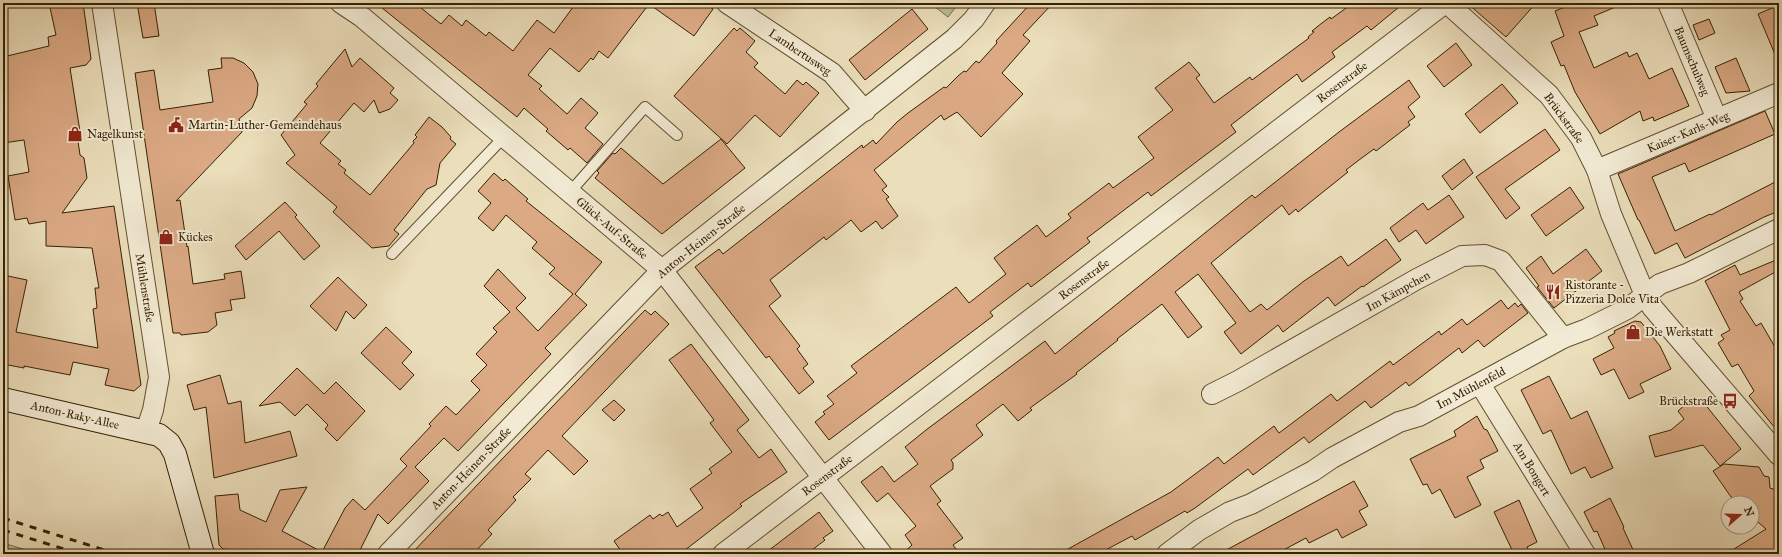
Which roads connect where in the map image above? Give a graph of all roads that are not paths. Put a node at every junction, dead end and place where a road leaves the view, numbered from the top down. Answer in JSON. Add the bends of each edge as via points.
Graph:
{"nodes":[{"id":1,"x":102,"y":3,"type":"edge"},
{"id":2,"x":341,"y":3,"type":"edge"},
{"id":3,"x":727,"y":3,"type":"edge"},
{"id":4,"x":986,"y":3,"type":"edge"},
{"id":5,"x":1446,"y":3,"type":"edge"},
{"id":6,"x":1668,"y":3,"type":"edge"},
{"id":7,"x":1779,"y":93,"type":"edge"},
{"id":8,"x":865,"y":110,"type":"junction"},
{"id":9,"x":1717,"y":119,"type":"junction"},
{"id":10,"x":677,"y":135,"type":"dead end"},
{"id":11,"x":504,"y":137,"type":"junction"},
{"id":12,"x":1597,"y":170,"type":"junction"},
{"id":13,"x":570,"y":192,"type":"junction"},
{"id":14,"x":1779,"y":229,"type":"edge"},
{"id":15,"x":392,"y":254,"type":"dead end"},
{"id":16,"x":662,"y":270,"type":"junction"},
{"id":17,"x":1645,"y":295,"type":"junction"},
{"id":18,"x":1563,"y":338,"type":"junction"},
{"id":19,"x":1480,"y":384,"type":"junction"},
{"id":20,"x":1212,"y":394,"type":"dead end"},
{"id":21,"x":3,"y":399,"type":"edge"},
{"id":22,"x":146,"y":431,"type":"junction"},
{"id":23,"x":1779,"y":456,"type":"edge"},
{"id":24,"x":824,"y":477,"type":"junction"},
{"id":25,"x":204,"y":554,"type":"edge"},
{"id":26,"x":388,"y":554,"type":"edge"},
{"id":27,"x":723,"y":554,"type":"edge"},
{"id":28,"x":882,"y":554,"type":"edge"},
{"id":29,"x":1167,"y":554,"type":"edge"},
{"id":30,"x":1585,"y":554,"type":"edge"}],
"edges":[{"from":1,"to":22,"type":"street","name":"Mühlenstraße","via":[[159,377]]},
{"from":2,"to":11,"type":"street","name":"Glück-Auf-Straße","via":[[362,17]]},
{"from":3,"to":8,"type":"street","name":"Lambertusweg","via":[[832,73]]},
{"from":4,"to":8,"type":"street","name":"Anton-Heinen-Straße","via":[[954,39]]},
{"from":5,"to":12,"type":"street","name":"Brückstraße","via":[[1549,95],[1581,138]]},
{"from":5,"to":24,"type":"street","name":"Rosenstraße"},
{"from":6,"to":9,"type":"street","name":"Baumschulweg"},
{"from":7,"to":9,"type":"street","name":"Kaiser-Karls-Weg"},
{"from":8,"to":16,"type":"street","name":"Anton-Heinen-Straße"},
{"from":9,"to":12,"type":"street","name":"Kaiser-Karls-Weg"},
{"from":10,"to":13,"type":"lane","via":[[645,107]]},
{"from":11,"to":13,"type":"street","name":"Glück-Auf-Straße"},
{"from":11,"to":15,"type":"lane"},
{"from":12,"to":17,"type":"street","name":"Brückstraße","via":[[1611,214]]},
{"from":13,"to":16,"type":"street","name":"Glück-Auf-Straße"},
{"from":14,"to":17,"type":"street","name":"Im Mühlenfeld","via":[[1690,273],[1660,284]]},
{"from":16,"to":24,"type":"street","name":"Glück-Auf-Straße"},
{"from":16,"to":26,"type":"street","name":"Anton-Heinen-Straße"},
{"from":17,"to":18,"type":"street","name":"Im Mühlenfeld","via":[[1627,308],[1587,329]]},
{"from":17,"to":23,"type":"street","name":"Brückstraße","via":[[1652,307]]},
{"from":18,"to":19,"type":"street","name":"Im Mühlenfeld"},
{"from":18,"to":20,"type":"street","name":"Im Kämpchen","via":[[1501,261],[1485,255],[1462,256],[1417,279],[1238,382]]},
{"from":19,"to":29,"type":"street","name":"Im Mühlenfeld","via":[[1419,416],[1400,422],[1251,504],[1230,512],[1199,530]]},
{"from":19,"to":30,"type":"street","name":"Am Bongert"},
{"from":21,"to":22,"type":"street","name":"Anton-Raky-Allee"},
{"from":22,"to":25,"type":"street","via":[[159,435],[169,443],[175,454]]},
{"from":24,"to":27,"type":"street","name":"Rosenstraße"},
{"from":24,"to":28,"type":"street","name":"Glück-Auf-Straße"}]}
